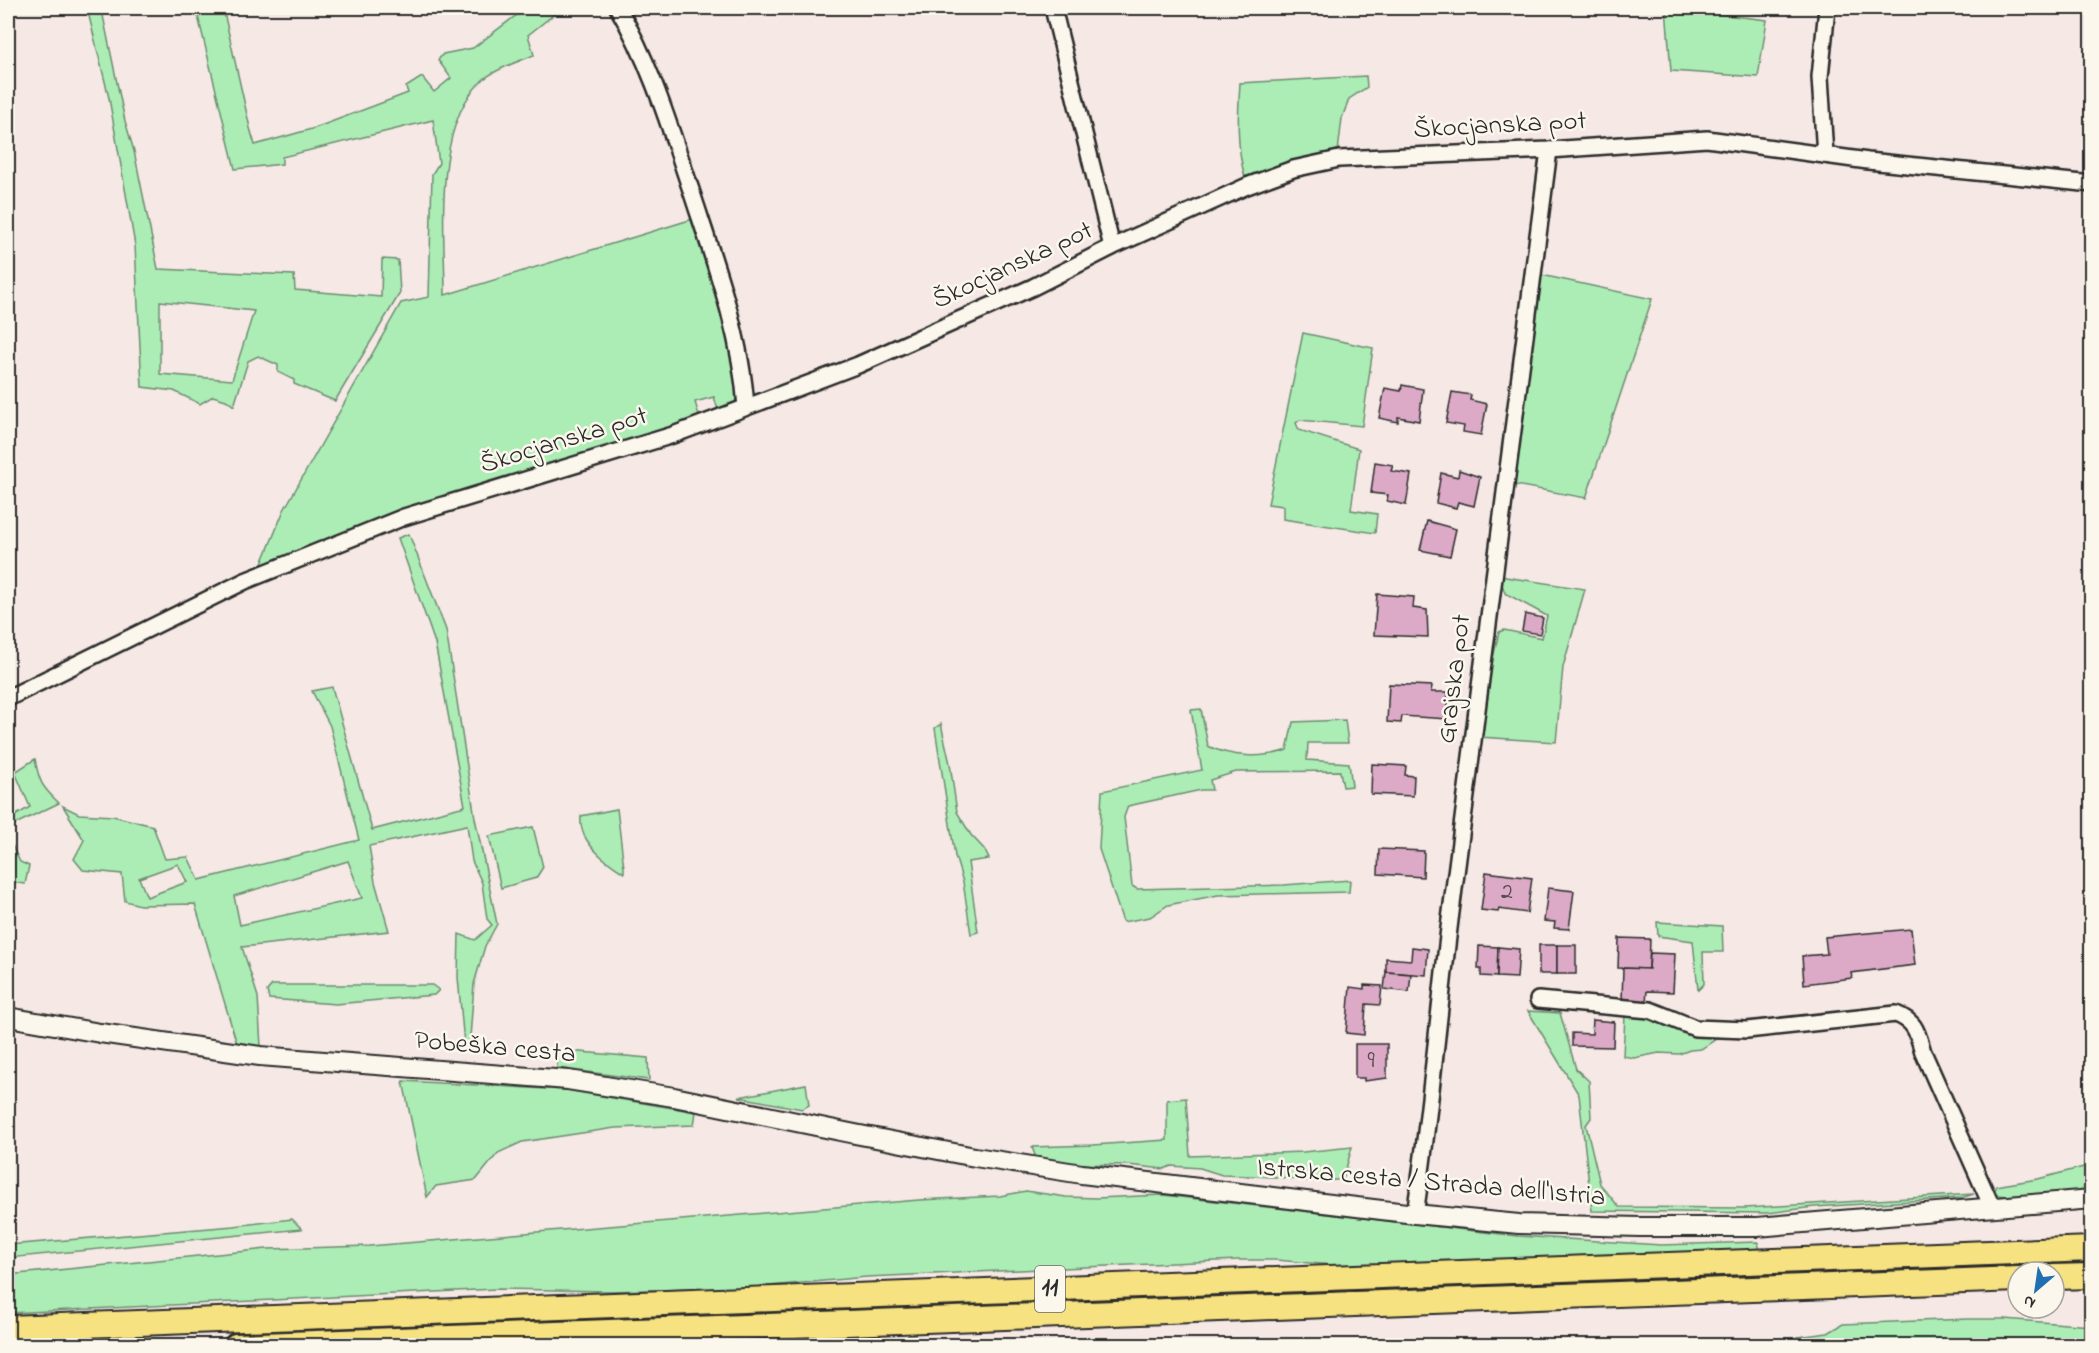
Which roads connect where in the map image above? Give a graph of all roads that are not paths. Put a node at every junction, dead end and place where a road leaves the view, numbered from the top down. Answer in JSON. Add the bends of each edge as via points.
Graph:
{"nodes":[{"id":1,"x":618,"y":8,"type":"edge"},
{"id":2,"x":1053,"y":8,"type":"edge"},
{"id":3,"x":1827,"y":8,"type":"edge"},
{"id":4,"x":1549,"y":150,"type":"junction"},
{"id":5,"x":1825,"y":155,"type":"junction"},
{"id":6,"x":2091,"y":184,"type":"edge"},
{"id":7,"x":1112,"y":247,"type":"junction"},
{"id":8,"x":746,"y":407,"type":"junction"},
{"id":9,"x":8,"y":698,"type":"edge"},
{"id":10,"x":1538,"y":1000,"type":"dead end"},
{"id":11,"x":8,"y":1017,"type":"edge"},
{"id":12,"x":975,"y":1157,"type":"joint"},
{"id":13,"x":2091,"y":1199,"type":"edge"},
{"id":14,"x":1992,"y":1207,"type":"junction"},
{"id":15,"x":1415,"y":1214,"type":"junction"},
{"id":16,"x":2091,"y":1249,"type":"edge"},
{"id":17,"x":2091,"y":1276,"type":"edge"},
{"id":18,"x":2066,"y":1277,"type":"edge"},
{"id":19,"x":2006,"y":1279,"type":"edge"},
{"id":20,"x":8,"y":1328,"type":"edge"},
{"id":21,"x":236,"y":1346,"type":"edge"}],
"edges":[{"from":1,"to":8,"type":"street","via":[[660,98],[705,234],[729,309]]},
{"from":2,"to":7,"type":"street"},
{"from":3,"to":5,"type":"street","via":[[1820,76]]},
{"from":4,"to":5,"type":"street","name":"Škocjanska pot","via":[[1707,139]]},
{"from":4,"to":7,"type":"street","name":"Škocjanska pot","via":[[1339,159],[1293,169]]},
{"from":4,"to":15,"type":"street","name":"Grajska pot"},
{"from":5,"to":6,"type":"street","name":"Škocjanska pot"},
{"from":7,"to":8,"type":"street","name":"Škocjanska pot","via":[[858,365]]},
{"from":8,"to":9,"type":"street","name":"Škocjanska pot","via":[[673,435],[404,517],[245,581]]},
{"from":10,"to":14,"type":"street","via":[[1650,1010],[1695,1028],[1747,1030],[1896,1014],[1908,1019],[1916,1029]]},
{"from":11,"to":12,"type":"street","name":"Pobeška cesta","via":[[260,1056],[568,1080],[674,1097]]},
{"from":12,"to":15,"type":"street","name":"Istrska cesta / Strada dell'Istria","via":[[1082,1174]]},
{"from":13,"to":14,"type":"street","name":"Istrska cesta / Strada dell'Istria"},
{"from":14,"to":15,"type":"street","name":"Istrska cesta / Strada dell'Istria","via":[[1756,1227],[1519,1224]]},
{"from":16,"to":20,"type":"highway","number":"11"},
{"from":17,"to":18,"type":"highway"},
{"from":19,"to":21,"type":"highway","number":"11"}]}
